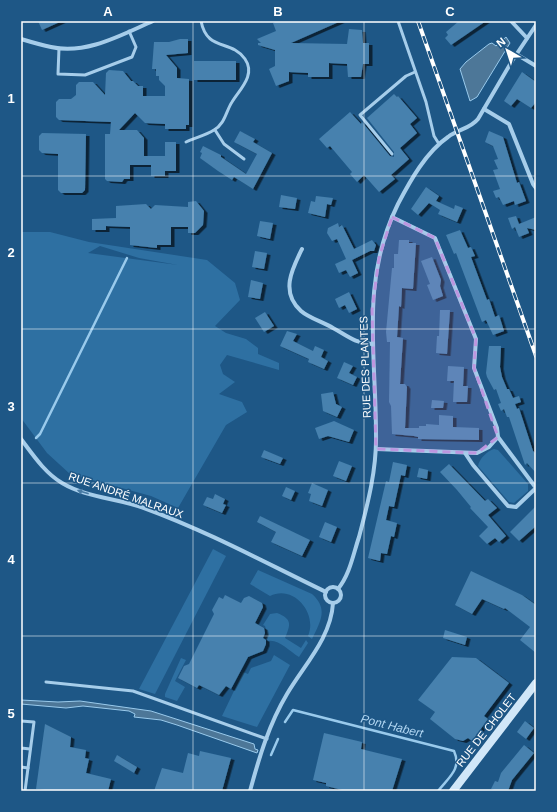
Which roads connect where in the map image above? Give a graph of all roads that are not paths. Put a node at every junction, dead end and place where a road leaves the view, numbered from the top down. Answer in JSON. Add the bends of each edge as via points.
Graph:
{"nodes":[{"id":1,"x":153,"y":21,"type":"edge"},
{"id":2,"x":201,"y":21,"type":"edge"},
{"id":3,"x":398,"y":21,"type":"edge"},
{"id":4,"x":511,"y":21,"type":"edge"},
{"id":5,"x":536,"y":25,"type":"edge"},
{"id":6,"x":129,"y":31,"type":"junction"},
{"id":7,"x":527,"y":38,"type":"junction"},
{"id":8,"x":21,"y":39,"type":"edge"},
{"id":9,"x":59,"y":48,"type":"junction"},
{"id":10,"x":516,"y":54,"type":"junction"},
{"id":11,"x":536,"y":66,"type":"edge"},
{"id":12,"x":415,"y":72,"type":"junction"},
{"id":13,"x":484,"y":108,"type":"junction"},
{"id":14,"x":215,"y":130,"type":"junction"},
{"id":15,"x":186,"y":142,"type":"dead end"},
{"id":16,"x":439,"y":144,"type":"junction"},
{"id":17,"x":392,"y":154,"type":"dead end"},
{"id":18,"x":244,"y":158,"type":"dead end"},
{"id":19,"x":536,"y":188,"type":"edge"},
{"id":20,"x":392,"y":217,"type":"junction"},
{"id":21,"x":302,"y":249,"type":"dead end"},
{"id":22,"x":372,"y":344,"type":"junction"},
{"id":23,"x":498,"y":438,"type":"junction"},
{"id":24,"x":21,"y":439,"type":"edge"},
{"id":25,"x":376,"y":449,"type":"junction"},
{"id":26,"x":465,"y":453,"type":"junction"},
{"id":27,"x":338,"y":590,"type":"junction"},
{"id":28,"x":326,"y":592,"type":"junction"},
{"id":29,"x":333,"y":603,"type":"junction"},
{"id":30,"x":46,"y":682,"type":"dead end"},
{"id":31,"x":536,"y":683,"type":"edge"},
{"id":32,"x":21,"y":720,"type":"edge"},
{"id":33,"x":267,"y":739,"type":"junction"},
{"id":34,"x":21,"y":748,"type":"edge"},
{"id":35,"x":30,"y":749,"type":"junction"},
{"id":36,"x":21,"y":767,"type":"edge"},
{"id":37,"x":28,"y":768,"type":"junction"},
{"id":38,"x":25,"y":791,"type":"edge"},
{"id":39,"x":250,"y":791,"type":"edge"},
{"id":40,"x":453,"y":791,"type":"edge"}],
"edges":[{"from":1,"to":6,"type":"street"},
{"from":2,"to":14,"type":"lane","via":[[205,35],[212,41],[236,51],[248,63],[247,80],[226,117]]},
{"from":3,"to":12,"type":"lane"},
{"from":4,"to":7,"type":"street"},
{"from":5,"to":7,"type":"street","name":"RUE DES PLANTES"},
{"from":6,"to":9,"type":"street","via":[[99,44],[70,49]]},
{"from":6,"to":9,"type":"lane","via":[[136,47],[132,57],[85,75],[58,74]]},
{"from":7,"to":10,"type":"street","name":"RUE DES PLANTES"},
{"from":8,"to":9,"type":"street"},
{"from":10,"to":11,"type":"street"},
{"from":10,"to":13,"type":"street","name":"RUE DES PLANTES"},
{"from":12,"to":16,"type":"lane","via":[[426,102],[434,136]]},
{"from":12,"to":17,"type":"lane","via":[[406,76],[360,115]]},
{"from":13,"to":16,"type":"street","name":"RUE DES PLANTES","via":[[474,124],[450,135]]},
{"from":13,"to":19,"type":"street","via":[[509,124]]},
{"from":14,"to":15,"type":"lane"},
{"from":14,"to":18,"type":"lane","via":[[224,144]]},
{"from":16,"to":20,"type":"street","name":"RUE DES PLANTES","via":[[413,179]]},
{"from":20,"to":22,"type":"street","name":"RUE DES PLANTES","via":[[379,258],[372,310]]},
{"from":20,"to":23,"type":"street","via":[[436,238],[476,339],[474,368]]},
{"from":21,"to":22,"type":"street","via":[[290,275],[293,301],[301,311],[355,341]]},
{"from":22,"to":25,"type":"street","name":"RUE DES PLANTES"},
{"from":23,"to":26,"type":"street","via":[[489,447],[477,453]]},
{"from":23,"to":26,"type":"street","via":[[536,488],[516,507],[508,506]]},
{"from":28,"to":24,"type":"street","name":"RUE ANDRÉ MALRAUX","one_way":true,"via":[[203,531],[144,508],[88,494],[64,484],[45,470]]},
{"from":25,"to":26,"type":"street"},
{"from":25,"to":27,"type":"street","name":"RUE DES PLANTES","via":[[364,516],[348,574]]},
{"from":27,"to":28,"type":"street","via":[[332,588]]},
{"from":27,"to":29,"type":"street","name":"RUE DES PLANTES","via":[[340,598]]},
{"from":28,"to":29,"type":"street","via":[[327,599]]},
{"from":29,"to":33,"type":"street","name":"RUE DES PLANTES","via":[[331,621],[287,694]]},
{"from":30,"to":33,"type":"lane","via":[[133,690]]},
{"from":31,"to":40,"type":"main road","name":"RUE DE CHOLET"},
{"from":32,"to":35,"type":"lane","via":[[34,722]]},
{"from":33,"to":39,"type":"street","name":"RUE DES PLANTES"},
{"from":34,"to":35,"type":"lane"},
{"from":35,"to":37,"type":"lane"},
{"from":36,"to":37,"type":"lane"},
{"from":37,"to":38,"type":"lane"}]}
